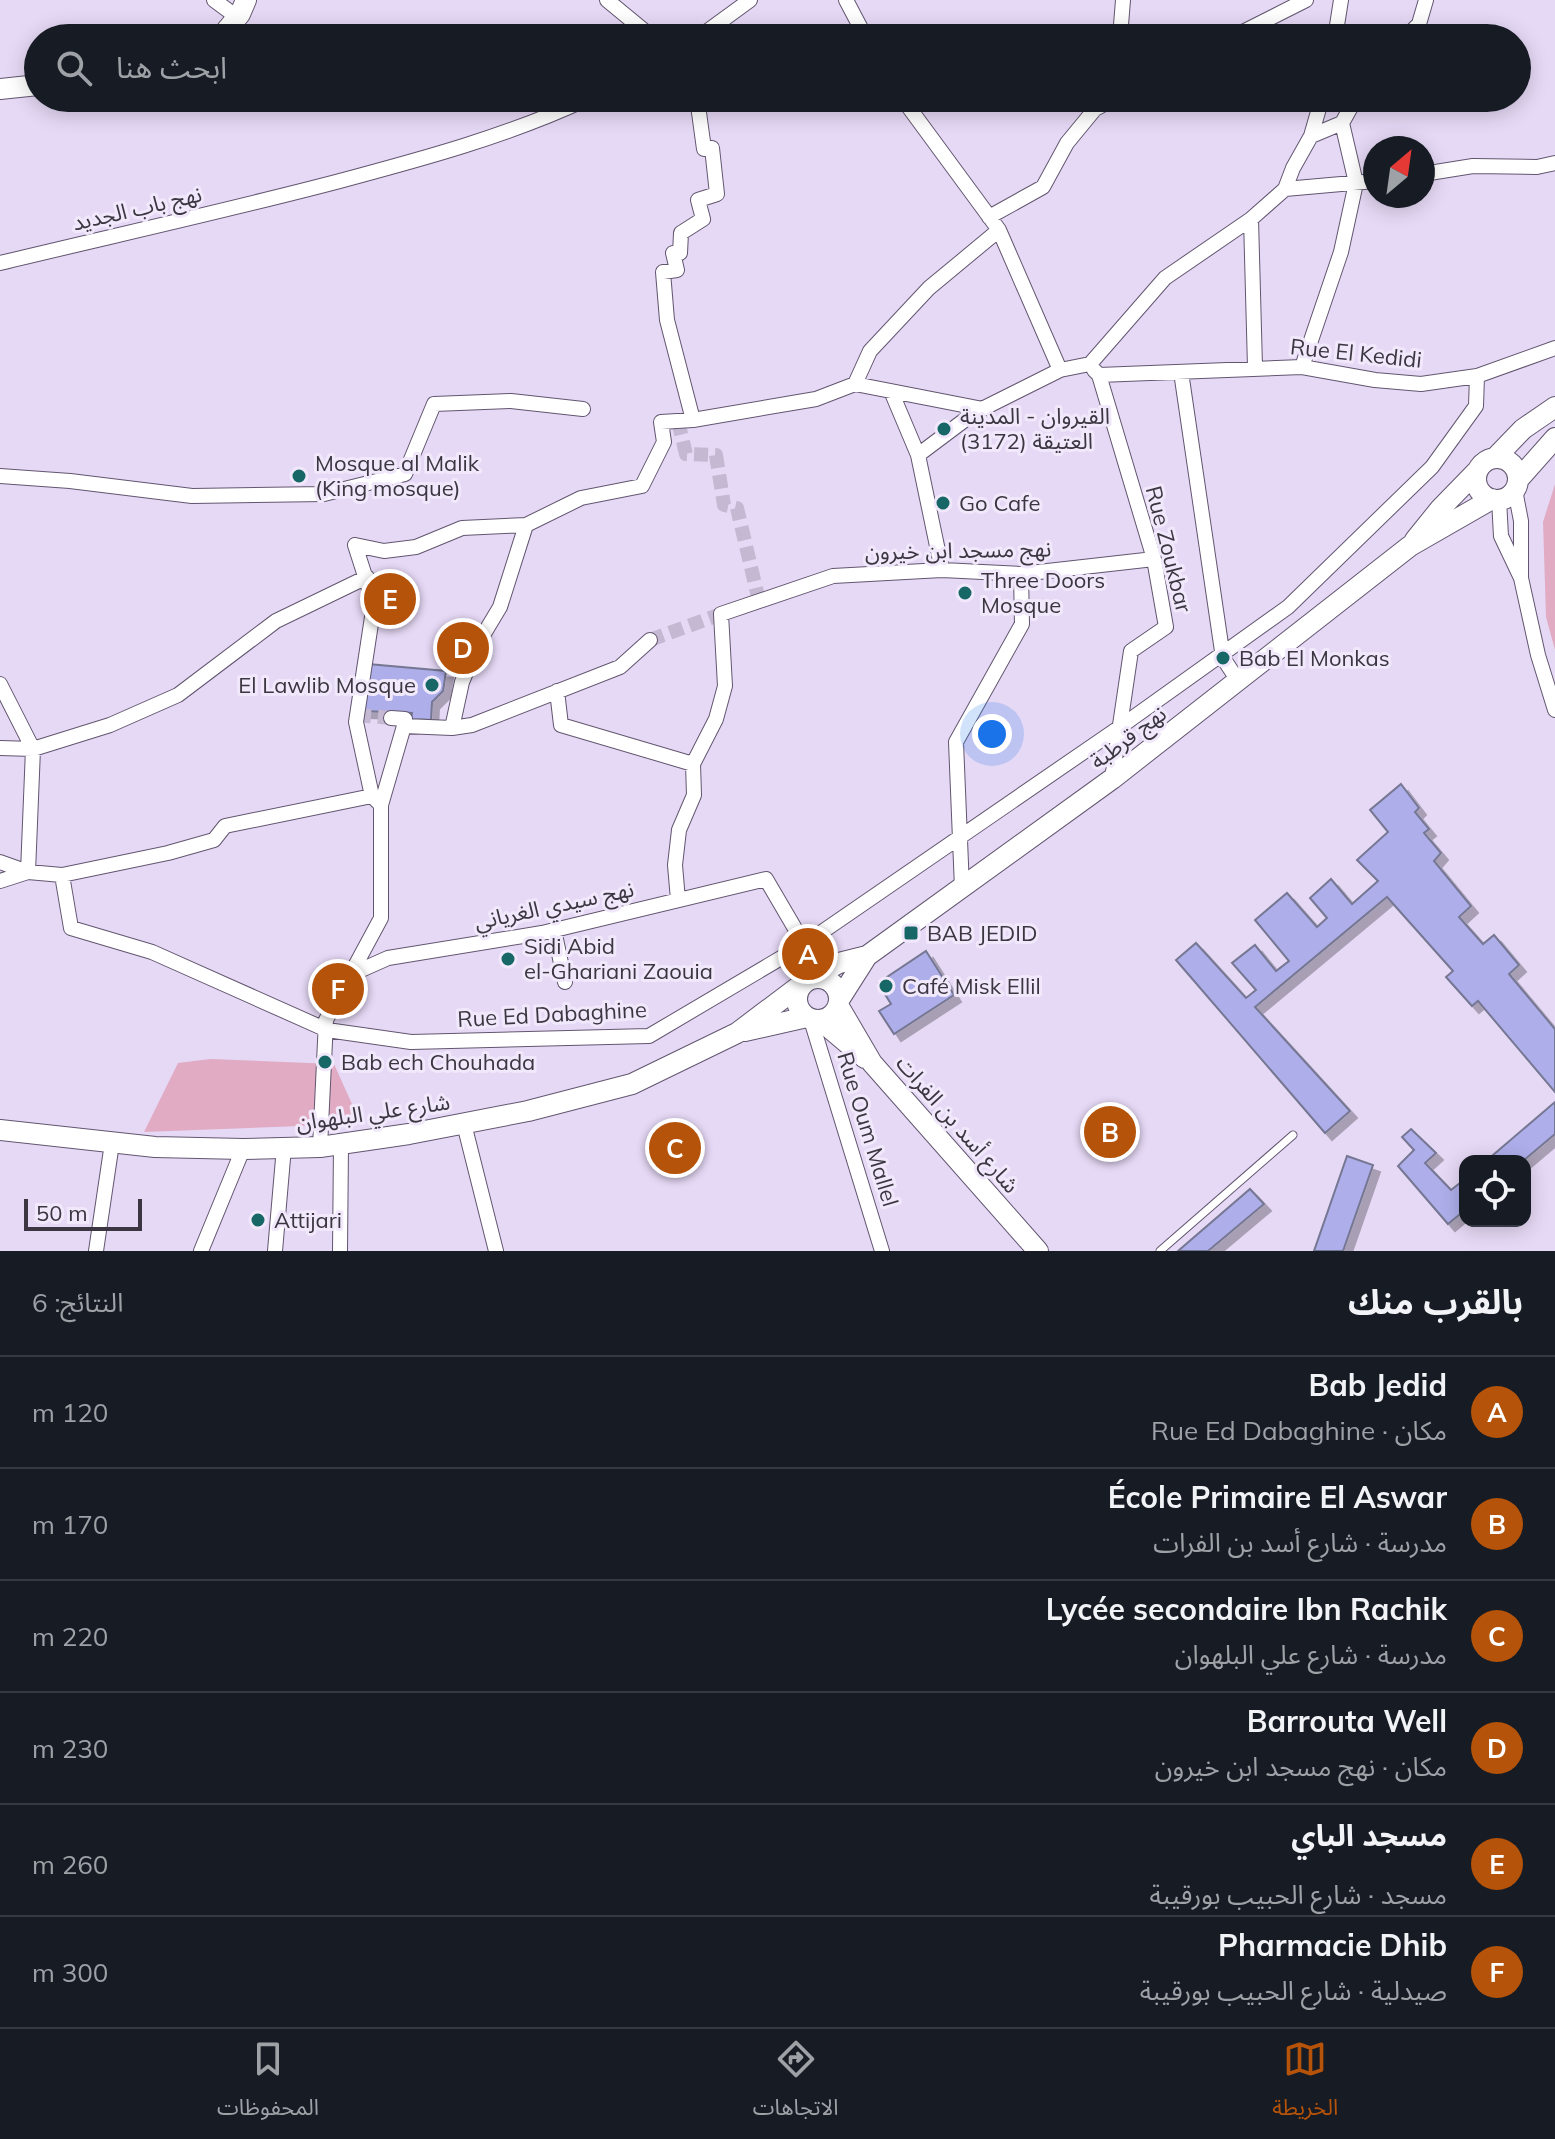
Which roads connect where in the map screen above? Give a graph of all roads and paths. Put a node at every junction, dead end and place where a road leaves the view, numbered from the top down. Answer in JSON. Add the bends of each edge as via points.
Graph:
{"nodes":[{"id":1,"x":214,"y":0,"type":"edge"},
{"id":2,"x":607,"y":0,"type":"edge"},
{"id":3,"x":750,"y":0,"type":"edge"},
{"id":4,"x":846,"y":0,"type":"edge"},
{"id":5,"x":1123,"y":0,"type":"edge"},
{"id":6,"x":1306,"y":0,"type":"edge"},
{"id":7,"x":1341,"y":0,"type":"edge"},
{"id":8,"x":1426,"y":0,"type":"edge"},
{"id":9,"x":248,"y":5,"type":"edge"},
{"id":10,"x":232,"y":24,"type":"edge"},
{"id":11,"x":636,"y":24,"type":"edge"},
{"id":12,"x":717,"y":24,"type":"edge"},
{"id":13,"x":859,"y":24,"type":"edge"},
{"id":14,"x":1121,"y":24,"type":"edge"},
{"id":15,"x":1259,"y":24,"type":"edge"},
{"id":16,"x":1337,"y":24,"type":"edge"},
{"id":17,"x":1419,"y":24,"type":"edge"},
{"id":18,"x":24,"y":86,"type":"edge"},
{"id":19,"x":0,"y":89,"type":"edge"},
{"id":20,"x":560,"y":112,"type":"edge"},
{"id":21,"x":699,"y":112,"type":"edge"},
{"id":22,"x":912,"y":112,"type":"edge"},
{"id":23,"x":1091,"y":112,"type":"edge"},
{"id":24,"x":1318,"y":112,"type":"edge"},
{"id":25,"x":1348,"y":112,"type":"edge"},
{"id":26,"x":1342,"y":123,"type":"junction"},
{"id":27,"x":1311,"y":136,"type":"junction"},
{"id":28,"x":1555,"y":163,"type":"edge"},
{"id":29,"x":1435,"y":172,"type":"edge"},
{"id":30,"x":1363,"y":182,"type":"edge"},
{"id":31,"x":1356,"y":183,"type":"junction"},
{"id":32,"x":1285,"y":189,"type":"junction"},
{"id":33,"x":989,"y":217,"type":"junction"},
{"id":34,"x":1251,"y":219,"type":"junction"},
{"id":35,"x":999,"y":230,"type":"junction"},
{"id":36,"x":0,"y":263,"type":"edge"},
{"id":37,"x":1555,"y":348,"type":"edge"},
{"id":38,"x":1255,"y":367,"type":"junction"},
{"id":39,"x":1302,"y":367,"type":"junction"},
{"id":40,"x":1060,"y":370,"type":"junction"},
{"id":41,"x":1095,"y":370,"type":"junction"},
{"id":42,"x":1181,"y":372,"type":"junction"},
{"id":43,"x":1477,"y":376,"type":"junction"},
{"id":44,"x":855,"y":384,"type":"junction"},
{"id":45,"x":891,"y":391,"type":"junction"},
{"id":46,"x":1555,"y":407,"type":"edge"},
{"id":47,"x":583,"y":409,"type":"dead end"},
{"id":48,"x":983,"y":409,"type":"junction"},
{"id":49,"x":693,"y":420,"type":"junction"},
{"id":50,"x":1555,"y":438,"type":"edge"},
{"id":51,"x":918,"y":455,"type":"junction"},
{"id":52,"x":1495,"y":458,"type":"junction"},
{"id":53,"x":1478,"y":470,"type":"junction"},
{"id":54,"x":0,"y":476,"type":"edge"},
{"id":55,"x":1506,"y":492,"type":"junction"},
{"id":56,"x":526,"y":525,"type":"junction"},
{"id":57,"x":1410,"y":546,"type":"junction"},
{"id":58,"x":1154,"y":559,"type":"junction"},
{"id":59,"x":942,"y":570,"type":"junction"},
{"id":60,"x":1021,"y":574,"type":"junction"},
{"id":61,"x":367,"y":577,"type":"junction"},
{"id":62,"x":1521,"y":578,"type":"junction"},
{"id":63,"x":650,"y":640,"type":"tunnel mouth"},
{"id":64,"x":1222,"y":652,"type":"junction"},
{"id":65,"x":1239,"y":682,"type":"junction"},
{"id":66,"x":0,"y":684,"type":"edge"},
{"id":67,"x":557,"y":691,"type":"junction"},
{"id":68,"x":1555,"y":710,"type":"edge"},
{"id":69,"x":1120,"y":727,"type":"junction"},
{"id":70,"x":452,"y":728,"type":"junction"},
{"id":71,"x":0,"y":748,"type":"edge"},
{"id":72,"x":33,"y":749,"type":"junction"},
{"id":73,"x":693,"y":764,"type":"junction"},
{"id":74,"x":1112,"y":779,"type":"junction"},
{"id":75,"x":377,"y":800,"type":"junction"},
{"id":76,"x":961,"y":835,"type":"junction"},
{"id":77,"x":0,"y":862,"type":"edge"},
{"id":78,"x":28,"y":872,"type":"junction"},
{"id":79,"x":62,"y":875,"type":"junction"},
{"id":80,"x":0,"y":881,"type":"edge"},
{"id":81,"x":962,"y":888,"type":"junction"},
{"id":82,"x":678,"y":900,"type":"junction"},
{"id":83,"x":554,"y":930,"type":"junction"},
{"id":84,"x":803,"y":945,"type":"junction"},
{"id":85,"x":867,"y":956,"type":"junction"},
{"id":86,"x":352,"y":974,"type":"junction"},
{"id":87,"x":811,"y":979,"type":"junction"},
{"id":88,"x":565,"y":982,"type":"dead end"},
{"id":89,"x":839,"y":1003,"type":"junction"},
{"id":90,"x":813,"y":1019,"type":"junction"},
{"id":91,"x":327,"y":1030,"type":"junction"},
{"id":92,"x":737,"y":1033,"type":"junction"},
{"id":93,"x":872,"y":1063,"type":"junction"},
{"id":94,"x":464,"y":1124,"type":"junction"},
{"id":95,"x":0,"y":1130,"type":"edge"},
{"id":96,"x":1293,"y":1135,"type":"dead end"},
{"id":97,"x":112,"y":1143,"type":"junction"},
{"id":98,"x":331,"y":1146,"type":"junction"},
{"id":99,"x":284,"y":1147,"type":"junction"},
{"id":100,"x":243,"y":1149,"type":"junction"},
{"id":101,"x":1008,"y":1217,"type":"junction"},
{"id":102,"x":96,"y":1251,"type":"edge"},
{"id":103,"x":201,"y":1251,"type":"edge"},
{"id":104,"x":275,"y":1251,"type":"edge"},
{"id":105,"x":340,"y":1251,"type":"edge"},
{"id":106,"x":496,"y":1251,"type":"edge"},
{"id":107,"x":882,"y":1251,"type":"edge"},
{"id":108,"x":1018,"y":1251,"type":"edge"},
{"id":109,"x":1038,"y":1251,"type":"edge"},
{"id":110,"x":1160,"y":1251,"type":"edge"}],
"edges":[{"from":1,"to":9,"type":"street"},
{"from":2,"to":11,"type":"street"},
{"from":3,"to":12,"type":"street"},
{"from":4,"to":13,"type":"street"},
{"from":5,"to":14,"type":"street"},
{"from":6,"to":15,"type":"street"},
{"from":7,"to":16,"type":"street"},
{"from":8,"to":17,"type":"street"},
{"from":9,"to":10,"type":"street"},
{"from":18,"to":19,"type":"street"},
{"from":20,"to":36,"type":"street","name":"نهج باب الجديد","via":[[430,157]]},
{"from":21,"to":49,"type":"street","via":[[704,149],[712,148],[717,194],[698,200],[703,219],[681,233],[680,253],[673,253],[677,270],[663,272],[667,320]]},
{"from":22,"to":33,"type":"street"},
{"from":23,"to":33,"type":"street","via":[[1043,187]]},
{"from":24,"to":27,"type":"street"},
{"from":25,"to":26,"type":"street"},
{"from":26,"to":27,"type":"street"},
{"from":26,"to":31,"type":"street"},
{"from":27,"to":32,"type":"street"},
{"from":28,"to":29,"type":"street"},
{"from":30,"to":31,"type":"street"},
{"from":31,"to":32,"type":"street"},
{"from":31,"to":39,"type":"street","via":[[1341,252]]},
{"from":32,"to":34,"type":"street"},
{"from":33,"to":35,"type":"street"},
{"from":34,"to":38,"type":"street"},
{"from":34,"to":41,"type":"street","via":[[1165,278]]},
{"from":35,"to":40,"type":"street"},
{"from":35,"to":44,"type":"street","via":[[929,288],[870,351]]},
{"from":37,"to":43,"type":"street","name":"Rue El Kedidi"},
{"from":38,"to":39,"type":"street","name":"Rue El Kedidi"},
{"from":38,"to":42,"type":"street","name":"Rue El Kedidi"},
{"from":39,"to":43,"type":"street","name":"Rue El Kedidi","via":[[1421,384]]},
{"from":40,"to":41,"type":"street","name":"Rue El Kedidi"},
{"from":40,"to":48,"type":"street","name":"Rue El Kedidi"},
{"from":41,"to":42,"type":"street","name":"Rue El Kedidi"},
{"from":41,"to":58,"type":"street","name":"Rue Zoukbar"},
{"from":42,"to":64,"type":"street"},
{"from":43,"to":64,"type":"street","name":"Rue Ed Dabaghine","via":[[1476,406],[1432,467],[1288,607]]},
{"from":44,"to":45,"type":"street"},
{"from":44,"to":49,"type":"street","via":[[816,399]]},
{"from":45,"to":48,"type":"street"},
{"from":45,"to":51,"type":"street"},
{"from":46,"to":52,"type":"street"},
{"from":47,"to":54,"type":"street","via":[[511,401],[434,404],[405,474],[324,494],[192,496]]},
{"from":48,"to":51,"type":"street","name":"Rue El Kedidi"},
{"from":49,"to":56,"type":"street","via":[[661,422],[664,442],[642,486],[581,498]]},
{"from":50,"to":55,"type":"street","name":"نهج قرطبة"},
{"from":51,"to":59,"type":"street"},
{"from":52,"to":53,"type":"street"},
{"from":52,"to":55,"type":"street","via":[[1509,461],[1517,473]]},
{"from":53,"to":55,"type":"street","via":[[1480,491]]},
{"from":53,"to":57,"type":"street","name":"نهج قرطبة"},
{"from":55,"to":57,"type":"street","name":"نهج قرطبة"},
{"from":55,"to":62,"type":"street","via":[[1521,521]]},
{"from":55,"to":62,"type":"street","via":[[1501,536]]},
{"from":56,"to":61,"type":"street","via":[[462,528],[416,547],[384,551],[355,545]]},
{"from":56,"to":70,"type":"street","via":[[500,607],[462,682]]},
{"from":57,"to":65,"type":"street","name":"نهج قرطبة"},
{"from":58,"to":60,"type":"street","name":"نهج مسجد ابن خيرون"},
{"from":58,"to":69,"type":"street","name":"Rue Zoukbar","via":[[1166,627],[1131,651]]},
{"from":59,"to":60,"type":"street","name":"نهج مسجد ابن خيرون"},
{"from":59,"to":73,"type":"street","name":"نهج مسجد ابن خيرون","via":[[833,576],[721,614],[725,686],[716,719]]},
{"from":60,"to":76,"type":"street","via":[[1022,624],[956,742]]},
{"from":61,"to":72,"type":"street","via":[[276,621],[178,695],[110,725]]},
{"from":61,"to":75,"type":"street","via":[[374,604],[356,722]]},
{"from":62,"to":68,"type":"street"},
{"from":63,"to":67,"type":"street","via":[[620,667]]},
{"from":64,"to":65,"type":"street"},
{"from":64,"to":69,"type":"street","name":"Rue Ed Dabaghine"},
{"from":65,"to":74,"type":"street","name":"نهج قرطبة"},
{"from":66,"to":72,"type":"street"},
{"from":67,"to":70,"type":"street"},
{"from":67,"to":73,"type":"street","via":[[561,725]]},
{"from":69,"to":74,"type":"street","name":"Rue Zoukbar"},
{"from":69,"to":76,"type":"street","name":"Rue Ed Dabaghine"},
{"from":70,"to":75,"type":"street","via":[[398,722]]},
{"from":71,"to":72,"type":"street"},
{"from":72,"to":78,"type":"street"},
{"from":73,"to":82,"type":"street","via":[[694,795],[679,830],[675,865]]},
{"from":74,"to":81,"type":"street","name":"نهج قرطبة"},
{"from":75,"to":79,"type":"street","via":[[225,826],[214,840]]},
{"from":75,"to":86,"type":"street","via":[[381,918]]},
{"from":76,"to":81,"type":"street"},
{"from":76,"to":84,"type":"street","name":"Rue Ed Dabaghine"},
{"from":77,"to":78,"type":"street"},
{"from":78,"to":79,"type":"street"},
{"from":78,"to":80,"type":"street"},
{"from":79,"to":91,"type":"street","name":"Rue Ed Dabaghine","via":[[71,928],[152,952]]},
{"from":81,"to":85,"type":"street","name":"نهج قرطبة"},
{"from":82,"to":83,"type":"street","name":"نهج سيدي الغرياني"},
{"from":82,"to":84,"type":"street","name":"نهج سيدي الغرياني","via":[[766,879]]},
{"from":83,"to":86,"type":"street","name":"نهج سيدي الغرياني","via":[[388,958]]},
{"from":83,"to":88,"type":"street"},
{"from":84,"to":87,"type":"street"},
{"from":84,"to":91,"type":"street","name":"Rue Ed Dabaghine","via":[[649,1036],[411,1042]]},
{"from":85,"to":87,"type":"street","via":[[839,963]]},
{"from":85,"to":89,"type":"street"},
{"from":86,"to":91,"type":"street","via":[[326,1020]]},
{"from":87,"to":89,"type":"street","via":[[833,985]]},
{"from":87,"to":90,"type":"street","via":[[798,991],[797,1006]]},
{"from":87,"to":92,"type":"street"},
{"from":89,"to":90,"type":"street","via":[[834,1013]]},
{"from":89,"to":93,"type":"street"},
{"from":90,"to":92,"type":"street"},
{"from":90,"to":93,"type":"street"},
{"from":90,"to":107,"type":"street","name":"Rue Oum Mallel"},
{"from":91,"to":98,"type":"street"},
{"from":92,"to":94,"type":"street","name":"شارع علي البلهوان","via":[[632,1084]]},
{"from":93,"to":101,"type":"street","name":"شارع أسد بن الفرات"},
{"from":94,"to":98,"type":"street","name":"شارع علي البلهوان"},
{"from":94,"to":106,"type":"street"},
{"from":95,"to":97,"type":"street","name":"شارع علي البلهوان"},
{"from":96,"to":110,"type":"lane"},
{"from":97,"to":100,"type":"street","name":"شارع علي البلهوان"},
{"from":97,"to":102,"type":"street"},
{"from":98,"to":99,"type":"street","name":"شارع علي البلهوان"},
{"from":98,"to":105,"type":"street"},
{"from":99,"to":100,"type":"street","name":"شارع علي البلهوان"},
{"from":99,"to":104,"type":"street"},
{"from":100,"to":103,"type":"street"},
{"from":101,"to":108,"type":"street"},
{"from":101,"to":109,"type":"street","name":"شارع أسد بن الفرات"}]}
